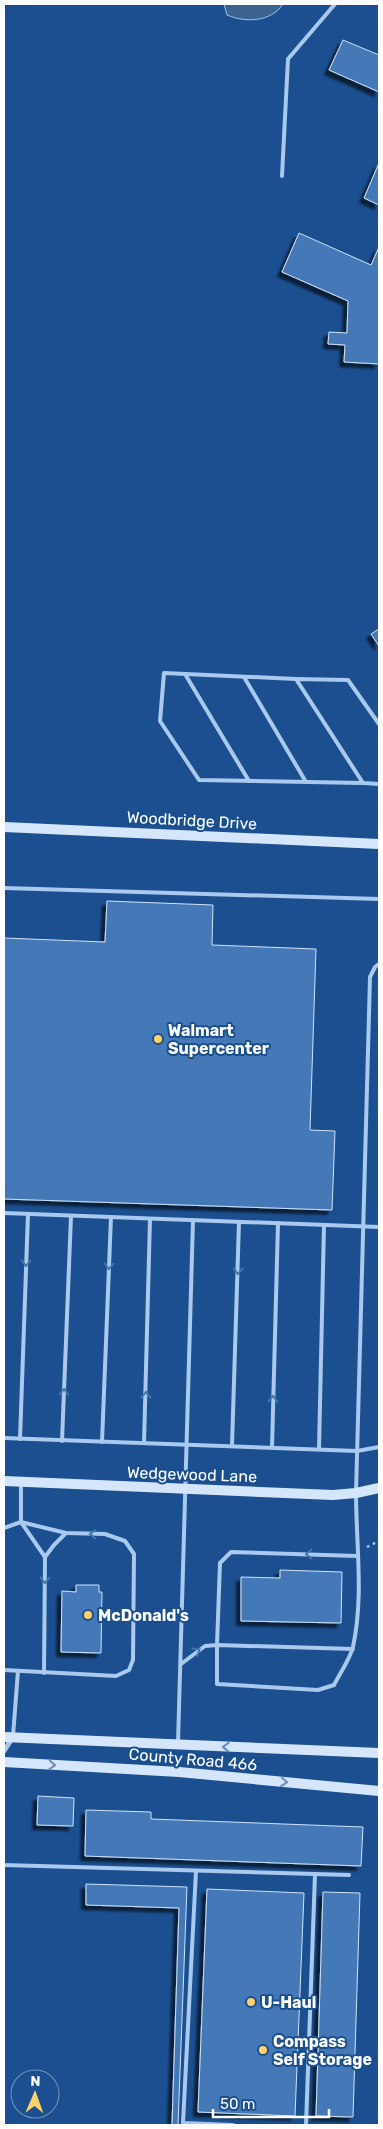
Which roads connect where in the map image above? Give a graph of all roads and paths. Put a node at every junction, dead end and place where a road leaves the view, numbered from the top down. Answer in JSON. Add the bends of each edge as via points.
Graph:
{"nodes":[{"id":1,"x":335,"y":4,"type":"edge"},
{"id":2,"x":282,"y":176,"type":"dead end"},
{"id":3,"x":185,"y":674,"type":"junction"},
{"id":4,"x":244,"y":676,"type":"junction"},
{"id":5,"x":296,"y":679,"type":"junction"},
{"id":6,"x":379,"y":724,"type":"edge"},
{"id":7,"x":249,"y":781,"type":"junction"},
{"id":8,"x":306,"y":782,"type":"junction"},
{"id":9,"x":363,"y":783,"type":"junction"},
{"id":10,"x":379,"y":784,"type":"edge"},
{"id":11,"x":4,"y":826,"type":"edge"},
{"id":12,"x":379,"y":844,"type":"edge"},
{"id":13,"x":4,"y":888,"type":"edge"},
{"id":14,"x":379,"y":900,"type":"edge"},
{"id":15,"x":379,"y":964,"type":"edge"},
{"id":16,"x":4,"y":1213,"type":"edge"},
{"id":17,"x":28,"y":1214,"type":"junction"},
{"id":18,"x":71,"y":1216,"type":"junction"},
{"id":19,"x":111,"y":1217,"type":"junction"},
{"id":20,"x":150,"y":1218,"type":"junction"},
{"id":21,"x":193,"y":1220,"type":"junction"},
{"id":22,"x":240,"y":1222,"type":"junction"},
{"id":23,"x":278,"y":1223,"type":"junction"},
{"id":24,"x":324,"y":1225,"type":"junction"},
{"id":25,"x":363,"y":1226,"type":"junction"},
{"id":26,"x":379,"y":1227,"type":"edge"},
{"id":27,"x":4,"y":1438,"type":"edge"},
{"id":28,"x":20,"y":1439,"type":"junction"},
{"id":29,"x":62,"y":1441,"type":"junction"},
{"id":30,"x":102,"y":1442,"type":"junction"},
{"id":31,"x":144,"y":1444,"type":"junction"},
{"id":32,"x":187,"y":1445,"type":"junction"},
{"id":33,"x":232,"y":1446,"type":"junction"},
{"id":34,"x":379,"y":1447,"type":"edge"},
{"id":35,"x":272,"y":1448,"type":"junction"},
{"id":36,"x":319,"y":1449,"type":"junction"},
{"id":37,"x":358,"y":1451,"type":"junction"},
{"id":38,"x":4,"y":1481,"type":"edge"},
{"id":39,"x":21,"y":1482,"type":"junction"},
{"id":40,"x":379,"y":1488,"type":"edge"},
{"id":41,"x":186,"y":1489,"type":"junction"},
{"id":42,"x":356,"y":1493,"type":"junction"},
{"id":43,"x":20,"y":1522,"type":"junction"},
{"id":44,"x":4,"y":1528,"type":"edge"},
{"id":45,"x":66,"y":1533,"type":"junction"},
{"id":46,"x":357,"y":1556,"type":"junction"},
{"id":47,"x":45,"y":1557,"type":"junction"},
{"id":48,"x":217,"y":1645,"type":"junction"},
{"id":49,"x":353,"y":1649,"type":"junction"},
{"id":50,"x":181,"y":1664,"type":"junction"},
{"id":51,"x":4,"y":1670,"type":"edge"},
{"id":52,"x":18,"y":1671,"type":"junction"},
{"id":53,"x":44,"y":1673,"type":"junction"},
{"id":54,"x":8,"y":1737,"type":"edge"},
{"id":55,"x":178,"y":1745,"type":"junction"},
{"id":56,"x":4,"y":1751,"type":"edge"},
{"id":57,"x":379,"y":1753,"type":"edge"},
{"id":58,"x":4,"y":1762,"type":"edge"},
{"id":59,"x":379,"y":1791,"type":"edge"},
{"id":60,"x":4,"y":1865,"type":"edge"},
{"id":61,"x":196,"y":1871,"type":"junction"},
{"id":62,"x":315,"y":1874,"type":"junction"},
{"id":63,"x":349,"y":1876,"type":"dead end"},
{"id":64,"x":233,"y":2125,"type":"edge"},
{"id":65,"x":306,"y":2125,"type":"edge"}],
"edges":[{"from":1,"to":2,"type":"lane","via":[[288,59]]},
{"from":3,"to":4,"type":"lane"},
{"from":3,"to":7,"type":"lane"},
{"from":3,"to":7,"type":"lane","via":[[164,673],[160,721],[199,780]]},
{"from":4,"to":5,"type":"lane"},
{"from":4,"to":8,"type":"lane"},
{"from":5,"to":6,"type":"lane","via":[[348,680]]},
{"from":5,"to":9,"type":"lane"},
{"from":7,"to":8,"type":"lane"},
{"from":8,"to":9,"type":"lane"},
{"from":9,"to":10,"type":"lane"},
{"from":11,"to":12,"type":"street","name":"Woodbridge Drive"},
{"from":13,"to":14,"type":"lane"},
{"from":15,"to":25,"type":"lane","via":[[370,977]]},
{"from":16,"to":17,"type":"lane"},
{"from":17,"to":18,"type":"lane"},
{"from":17,"to":28,"type":"lane","one_way":true},
{"from":18,"to":19,"type":"lane"},
{"from":29,"to":18,"type":"lane","one_way":true},
{"from":19,"to":20,"type":"lane"},
{"from":19,"to":30,"type":"lane","one_way":true},
{"from":20,"to":21,"type":"lane"},
{"from":31,"to":20,"type":"lane","one_way":true},
{"from":21,"to":22,"type":"lane"},
{"from":21,"to":32,"type":"lane"},
{"from":22,"to":23,"type":"lane"},
{"from":22,"to":33,"type":"lane","one_way":true},
{"from":23,"to":24,"type":"lane"},
{"from":35,"to":23,"type":"lane","one_way":true},
{"from":24,"to":25,"type":"lane"},
{"from":24,"to":36,"type":"lane"},
{"from":25,"to":26,"type":"lane"},
{"from":25,"to":37,"type":"lane"},
{"from":27,"to":28,"type":"lane"},
{"from":28,"to":29,"type":"lane"},
{"from":29,"to":30,"type":"lane"},
{"from":30,"to":31,"type":"lane"},
{"from":31,"to":32,"type":"lane"},
{"from":32,"to":33,"type":"lane"},
{"from":32,"to":41,"type":"lane"},
{"from":33,"to":35,"type":"lane"},
{"from":34,"to":37,"type":"lane"},
{"from":35,"to":36,"type":"lane"},
{"from":36,"to":37,"type":"lane"},
{"from":37,"to":42,"type":"lane"},
{"from":38,"to":39,"type":"street","name":"Wedgewood Lane"},
{"from":39,"to":41,"type":"street","name":"Wedgewood Lane"},
{"from":39,"to":43,"type":"lane"},
{"from":40,"to":42,"type":"street","name":"Wedgewood Lane"},
{"from":41,"to":42,"type":"street","name":"Wedgewood Lane","via":[[333,1495]]},
{"from":41,"to":50,"type":"lane"},
{"from":42,"to":46,"type":"lane"},
{"from":43,"to":44,"type":"lane"},
{"from":43,"to":45,"type":"lane"},
{"from":43,"to":47,"type":"lane"},
{"from":45,"to":47,"type":"lane"},
{"from":53,"to":45,"type":"lane","one_way":true,"via":[[116,1676],[129,1670],[133,1660],[134,1554],[125,1541],[105,1534]]},
{"from":46,"to":48,"type":"lane","one_way":true,"via":[[231,1552],[220,1563]]},
{"from":46,"to":49,"type":"lane","via":[[360,1588]]},
{"from":47,"to":53,"type":"lane","one_way":true},
{"from":48,"to":49,"type":"lane"},
{"from":48,"to":49,"type":"lane","via":[[217,1684],[318,1690],[334,1685]]},
{"from":50,"to":48,"type":"lane","one_way":true,"via":[[205,1646]]},
{"from":50,"to":55,"type":"lane"},
{"from":51,"to":52,"type":"lane"},
{"from":52,"to":53,"type":"lane"},
{"from":52,"to":54,"type":"lane"},
{"from":54,"to":55,"type":"street","name":"County Road 466"},
{"from":54,"to":56,"type":"street"},
{"from":57,"to":55,"type":"street","name":"County Road 466","one_way":true},
{"from":58,"to":59,"type":"street","name":"County Road 466","one_way":true,"via":[[179,1772]]},
{"from":60,"to":61,"type":"lane"},
{"from":61,"to":62,"type":"lane"},
{"from":61,"to":64,"type":"lane","via":[[183,2123]]},
{"from":62,"to":63,"type":"lane"},
{"from":62,"to":65,"type":"lane"}]}
